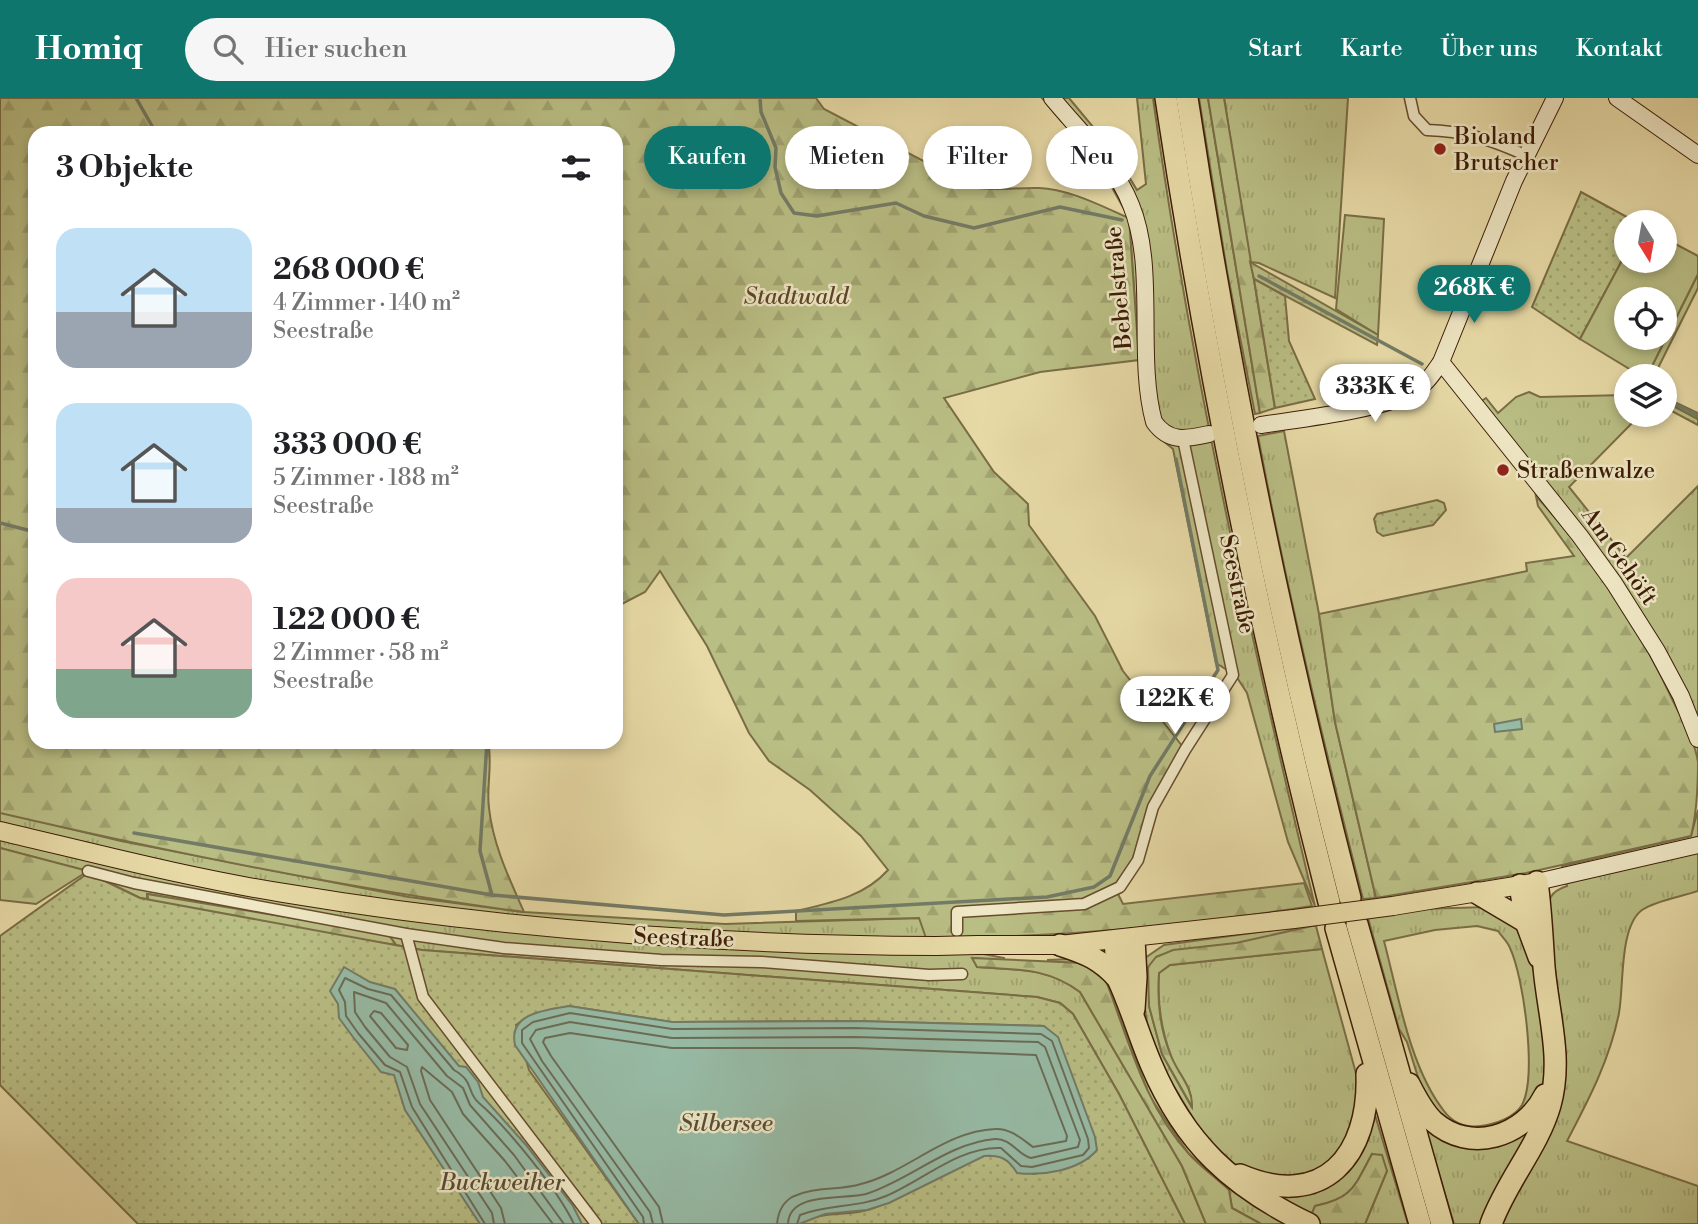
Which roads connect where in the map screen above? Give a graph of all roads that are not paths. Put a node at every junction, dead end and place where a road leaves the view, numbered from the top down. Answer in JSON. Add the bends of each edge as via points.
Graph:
{"nodes":[{"id":1,"x":1052,"y":98,"type":"edge"},
{"id":2,"x":1166,"y":98,"type":"edge"},
{"id":3,"x":1187,"y":98,"type":"edge"},
{"id":4,"x":1410,"y":98,"type":"edge"},
{"id":5,"x":1555,"y":98,"type":"edge"},
{"id":6,"x":1617,"y":98,"type":"edge"},
{"id":7,"x":1639,"y":105,"type":"edge"},
{"id":8,"x":1525,"y":155,"type":"junction"},
{"id":9,"x":1698,"y":155,"type":"edge"},
{"id":10,"x":1441,"y":362,"type":"junction"},
{"id":11,"x":1432,"y":376,"type":"junction"},
{"id":12,"x":1455,"y":381,"type":"junction"},
{"id":13,"x":1261,"y":425,"type":"dead end"},
{"id":14,"x":1209,"y":434,"type":"dead end"},
{"id":15,"x":1183,"y":439,"type":"junction"},
{"id":16,"x":1698,"y":739,"type":"edge"},
{"id":17,"x":0,"y":831,"type":"edge"},
{"id":18,"x":1698,"y":845,"type":"edge"},
{"id":19,"x":88,"y":871,"type":"dead end"},
{"id":20,"x":1528,"y":884,"type":"junction"},
{"id":21,"x":1477,"y":893,"type":"junction"},
{"id":22,"x":1526,"y":922,"type":"junction"},
{"id":23,"x":957,"y":931,"type":"dead end"},
{"id":24,"x":406,"y":934,"type":"junction"},
{"id":25,"x":1124,"y":940,"type":"junction"},
{"id":26,"x":1060,"y":945,"type":"junction"},
{"id":27,"x":1544,"y":968,"type":"junction"},
{"id":28,"x":962,"y":974,"type":"dead end"},
{"id":29,"x":1118,"y":979,"type":"junction"},
{"id":30,"x":1133,"y":1012,"type":"junction"},
{"id":31,"x":1365,"y":1040,"type":"junction"},
{"id":32,"x":1390,"y":1046,"type":"junction"},
{"id":33,"x":1553,"y":1078,"type":"junction"},
{"id":34,"x":1222,"y":1167,"type":"junction"},
{"id":35,"x":596,"y":1224,"type":"edge"},
{"id":36,"x":1310,"y":1224,"type":"edge"},
{"id":37,"x":1420,"y":1224,"type":"edge"},
{"id":38,"x":1442,"y":1224,"type":"edge"},
{"id":39,"x":1491,"y":1224,"type":"edge"}],
"edges":[{"from":1,"to":15,"type":"street","name":"Bebelstraße","via":[[1115,174],[1133,207],[1142,268],[1151,410],[1161,433]]},
{"from":2,"to":3,"type":"highway","via":[[1188,245],[1273,675],[1339,900],[1255,489]]},
{"from":4,"to":8,"type":"street","via":[[1413,116],[1427,130],[1469,133]]},
{"from":5,"to":8,"type":"street"},
{"from":6,"to":7,"type":"street"},
{"from":7,"to":9,"type":"street"},
{"from":8,"to":10,"type":"street"},
{"from":10,"to":11,"type":"street"},
{"from":10,"to":12,"type":"street","name":"Am Gehöft"},
{"from":11,"to":12,"type":"street"},
{"from":11,"to":13,"type":"street","via":[[1413,392],[1387,403]]},
{"from":12,"to":16,"type":"street","name":"Am Gehöft","via":[[1614,583],[1657,651]]},
{"from":14,"to":15,"type":"street"},
{"from":15,"to":23,"type":"street","name":"Seestraße","via":[[1233,675],[1153,807],[1138,860],[1120,887],[1084,904],[957,912]]},
{"from":17,"to":26,"type":"main road","bridge":true,"via":[[282,893],[491,923],[803,945]]},
{"from":18,"to":20,"type":"street"},
{"from":19,"to":24,"type":"street","name":"Seestraße"},
{"from":20,"to":21,"type":"main road"},
{"from":20,"to":22,"type":"highway"},
{"from":20,"to":27,"type":"highway","via":[[1544,933]]},
{"from":21,"to":22,"type":"highway"},
{"from":21,"to":25,"type":"main road","bridge":true},
{"from":22,"to":27,"type":"highway"},
{"from":24,"to":28,"type":"street","name":"Seestraße","via":[[504,948],[661,960]]},
{"from":24,"to":35,"type":"street","via":[[423,997]]},
{"from":25,"to":26,"type":"main road"},
{"from":25,"to":29,"type":"highway"},
{"from":25,"to":30,"type":"highway","via":[[1136,977]]},
{"from":26,"to":29,"type":"highway","via":[[1105,964]]},
{"from":27,"to":33,"type":"highway","via":[[1555,1033]]},
{"from":29,"to":30,"type":"highway"},
{"from":30,"to":34,"type":"highway","via":[[1151,1065],[1178,1115]]},
{"from":31,"to":32,"type":"highway","via":[[1346,926]]},
{"from":31,"to":34,"type":"highway","via":[[1366,1114],[1358,1140],[1337,1167],[1307,1184],[1286,1187],[1260,1184]]},
{"from":31,"to":37,"type":"highway"},
{"from":32,"to":33,"type":"highway","via":[[1429,1116],[1447,1130],[1470,1138],[1500,1136],[1521,1125],[1539,1106]]},
{"from":32,"to":38,"type":"highway"},
{"from":33,"to":39,"type":"highway","via":[[1545,1120]]},
{"from":34,"to":36,"type":"highway","via":[[1250,1193]]}]}
